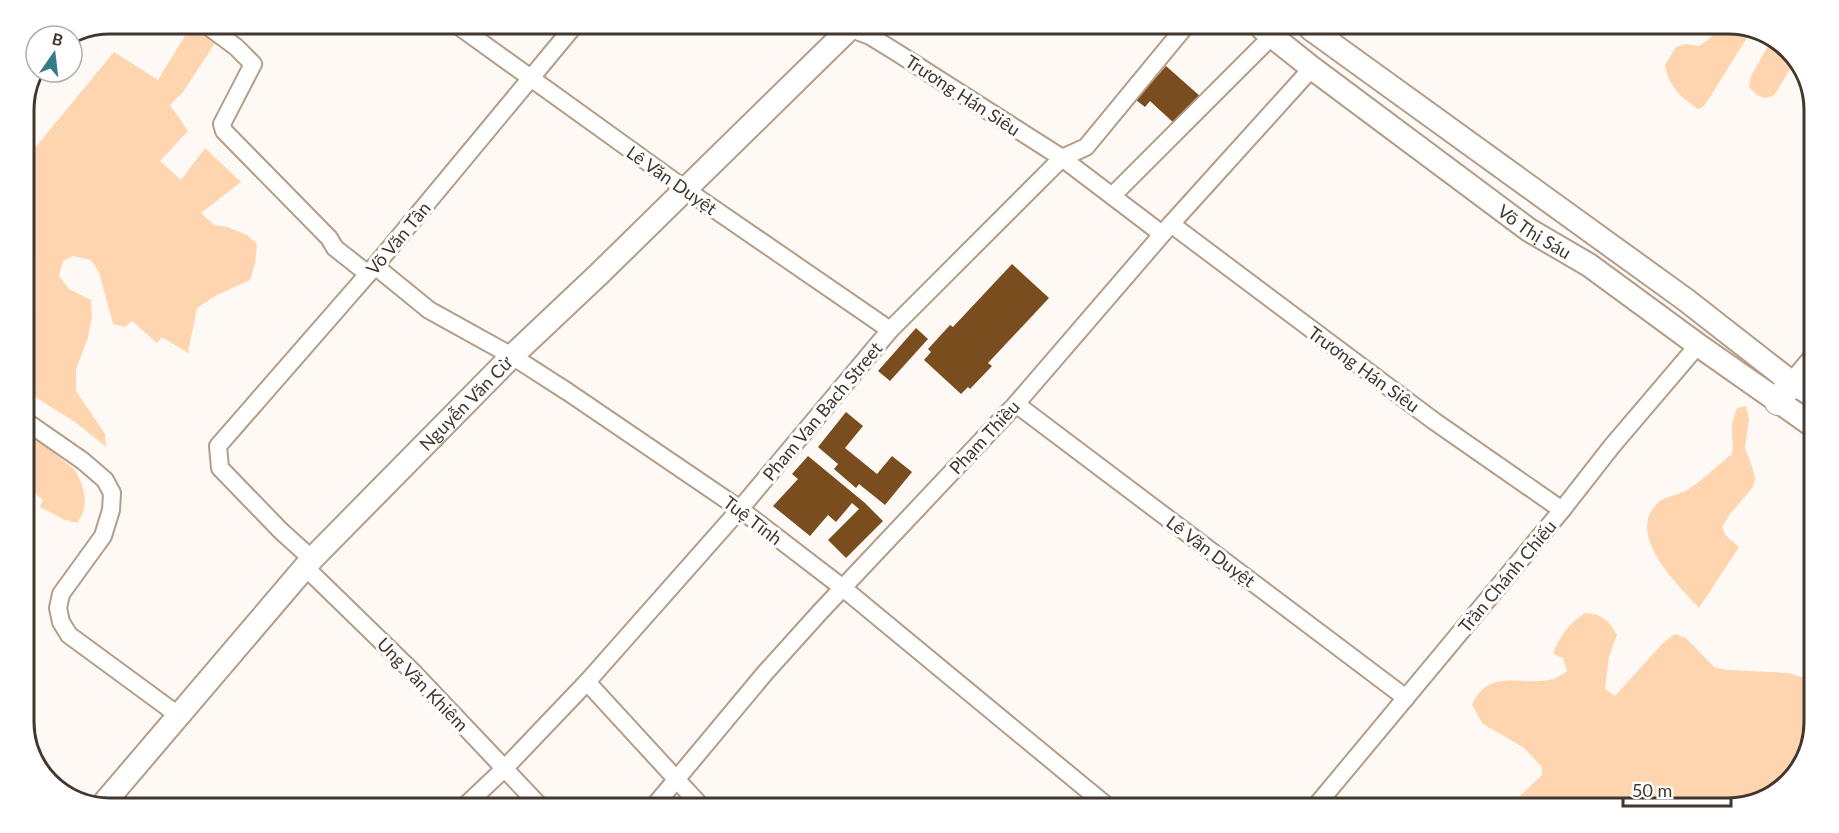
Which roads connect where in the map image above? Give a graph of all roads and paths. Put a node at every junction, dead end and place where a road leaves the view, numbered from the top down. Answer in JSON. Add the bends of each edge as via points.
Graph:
{"nodes":[{"id":1,"x":218,"y":34,"type":"edge"},
{"id":2,"x":469,"y":34,"type":"edge"},
{"id":3,"x":567,"y":34,"type":"edge"},
{"id":4,"x":843,"y":34,"type":"edge"},
{"id":5,"x":865,"y":34,"type":"edge"},
{"id":6,"x":1179,"y":34,"type":"edge"},
{"id":7,"x":1269,"y":34,"type":"edge"},
{"id":8,"x":1275,"y":34,"type":"edge"},
{"id":9,"x":1318,"y":34,"type":"edge"},
{"id":10,"x":1312,"y":68,"type":"junction"},
{"id":11,"x":530,"y":78,"type":"junction"},
{"id":12,"x":1062,"y":159,"type":"junction"},
{"id":13,"x":685,"y":189,"type":"junction"},
{"id":14,"x":1113,"y":195,"type":"junction"},
{"id":15,"x":1166,"y":229,"type":"junction"},
{"id":16,"x":372,"y":270,"type":"junction"},
{"id":17,"x":890,"y":330,"type":"junction"},
{"id":18,"x":1698,"y":345,"type":"junction"},
{"id":19,"x":512,"y":356,"type":"junction"},
{"id":20,"x":1804,"y":373,"type":"edge"},
{"id":21,"x":1794,"y":393,"type":"edge"},
{"id":22,"x":1016,"y":404,"type":"junction"},
{"id":23,"x":1804,"y":411,"type":"edge"},
{"id":24,"x":35,"y":428,"type":"edge"},
{"id":25,"x":218,"y":446,"type":"joint"},
{"id":26,"x":740,"y":508,"type":"junction"},
{"id":27,"x":1562,"y":510,"type":"junction"},
{"id":28,"x":308,"y":563,"type":"junction"},
{"id":29,"x":843,"y":588,"type":"junction"},
{"id":30,"x":587,"y":682,"type":"junction"},
{"id":31,"x":1406,"y":698,"type":"junction"},
{"id":32,"x":178,"y":715,"type":"junction"},
{"id":33,"x":504,"y":769,"type":"junction"},
{"id":34,"x":675,"y":780,"type":"junction"},
{"id":35,"x":108,"y":798,"type":"edge"},
{"id":36,"x":473,"y":798,"type":"edge"},
{"id":37,"x":532,"y":798,"type":"edge"},
{"id":38,"x":661,"y":798,"type":"edge"},
{"id":39,"x":693,"y":798,"type":"edge"},
{"id":40,"x":1097,"y":798,"type":"edge"},
{"id":41,"x":1328,"y":798,"type":"edge"}],
"edges":[{"from":1,"to":16,"type":"street","name":"Tuệ Tĩnh","via":[[253,64],[222,124],[224,131],[335,248]]},
{"from":2,"to":11,"type":"street","name":"Lê Văn Duyệt"},
{"from":3,"to":11,"type":"street","name":"Võ Văn Tần"},
{"from":4,"to":13,"type":"main road","name":"Nguyễn Văn Cừ"},
{"from":5,"to":12,"type":"street","name":"Trương Hán Siêu"},
{"from":6,"to":12,"type":"street","name":"Pham Van Bach Street","via":[[1086,147]]},
{"from":7,"to":14,"type":"street"},
{"from":8,"to":10,"type":"main road","name":"Võ Thị Sáu"},
{"from":9,"to":21,"type":"main road","name":"Võ Thị Sáu","via":[[1686,300]]},
{"from":10,"to":15,"type":"street","name":"Phạm Thiều"},
{"from":10,"to":18,"type":"main road","name":"Võ Thị Sáu","via":[[1529,230],[1589,265]]},
{"from":11,"to":13,"type":"street","name":"Lê Văn Duyệt"},
{"from":11,"to":16,"type":"street","name":"Võ Văn Tần"},
{"from":12,"to":14,"type":"street","name":"Trương Hán Siêu"},
{"from":12,"to":17,"type":"street","name":"Pham Van Bach Street"},
{"from":13,"to":17,"type":"street","name":"Lê Văn Duyệt"},
{"from":13,"to":19,"type":"main road","name":"Nguyễn Văn Cừ"},
{"from":14,"to":15,"type":"street","name":"Trương Hán Siêu"},
{"from":15,"to":22,"type":"street","name":"Phạm Thiều"},
{"from":15,"to":27,"type":"street","name":"Trương Hán Siêu"},
{"from":16,"to":19,"type":"street","name":"Tuệ Tĩnh","via":[[429,310]]},
{"from":16,"to":25,"type":"street","name":"Võ Văn Tần"},
{"from":17,"to":26,"type":"street","name":"Pham Van Bach Street"},
{"from":18,"to":21,"type":"main road","name":"Võ Thị Sáu"},
{"from":18,"to":27,"type":"street","name":"Trần Chánh Chiếu"},
{"from":19,"to":26,"type":"street","name":"Tuệ Tĩnh"},
{"from":19,"to":28,"type":"main road","name":"Nguyễn Văn Cừ"},
{"from":20,"to":21,"type":"street"},
{"from":21,"to":23,"type":"main road","name":"Võ Thị Sáu"},
{"from":22,"to":29,"type":"street","name":"Phạm Thiều"},
{"from":22,"to":31,"type":"street","name":"Lê Văn Duyệt"},
{"from":24,"to":32,"type":"street","via":[[83,461],[105,480],[112,493],[103,536],[61,594],[61,622],[69,635]]},
{"from":25,"to":28,"type":"street","name":"Ung Văn Khiêm","via":[[220,468]]},
{"from":26,"to":29,"type":"street","name":"Tuệ Tĩnh"},
{"from":26,"to":30,"type":"street","name":"Pham Van Bach Street"},
{"from":27,"to":31,"type":"street","name":"Trần Chánh Chiếu"},
{"from":28,"to":32,"type":"main road","name":"Nguyễn Văn Cừ"},
{"from":28,"to":33,"type":"street","name":"Ung Văn Khiêm"},
{"from":29,"to":34,"type":"street","name":"Phạm Thiều"},
{"from":29,"to":40,"type":"street","name":"Tuệ Tĩnh"},
{"from":30,"to":33,"type":"street","name":"Pham Van Bach Street"},
{"from":30,"to":34,"type":"street"},
{"from":31,"to":41,"type":"street","name":"Trần Chánh Chiếu"},
{"from":32,"to":35,"type":"main road","name":"Nguyễn Văn Cừ"},
{"from":33,"to":36,"type":"street","name":"Pham Van Bach Street"},
{"from":33,"to":37,"type":"street","name":"Ung Văn Khiêm"},
{"from":34,"to":38,"type":"street","name":"Phạm Thiều"},
{"from":34,"to":39,"type":"street"}]}
